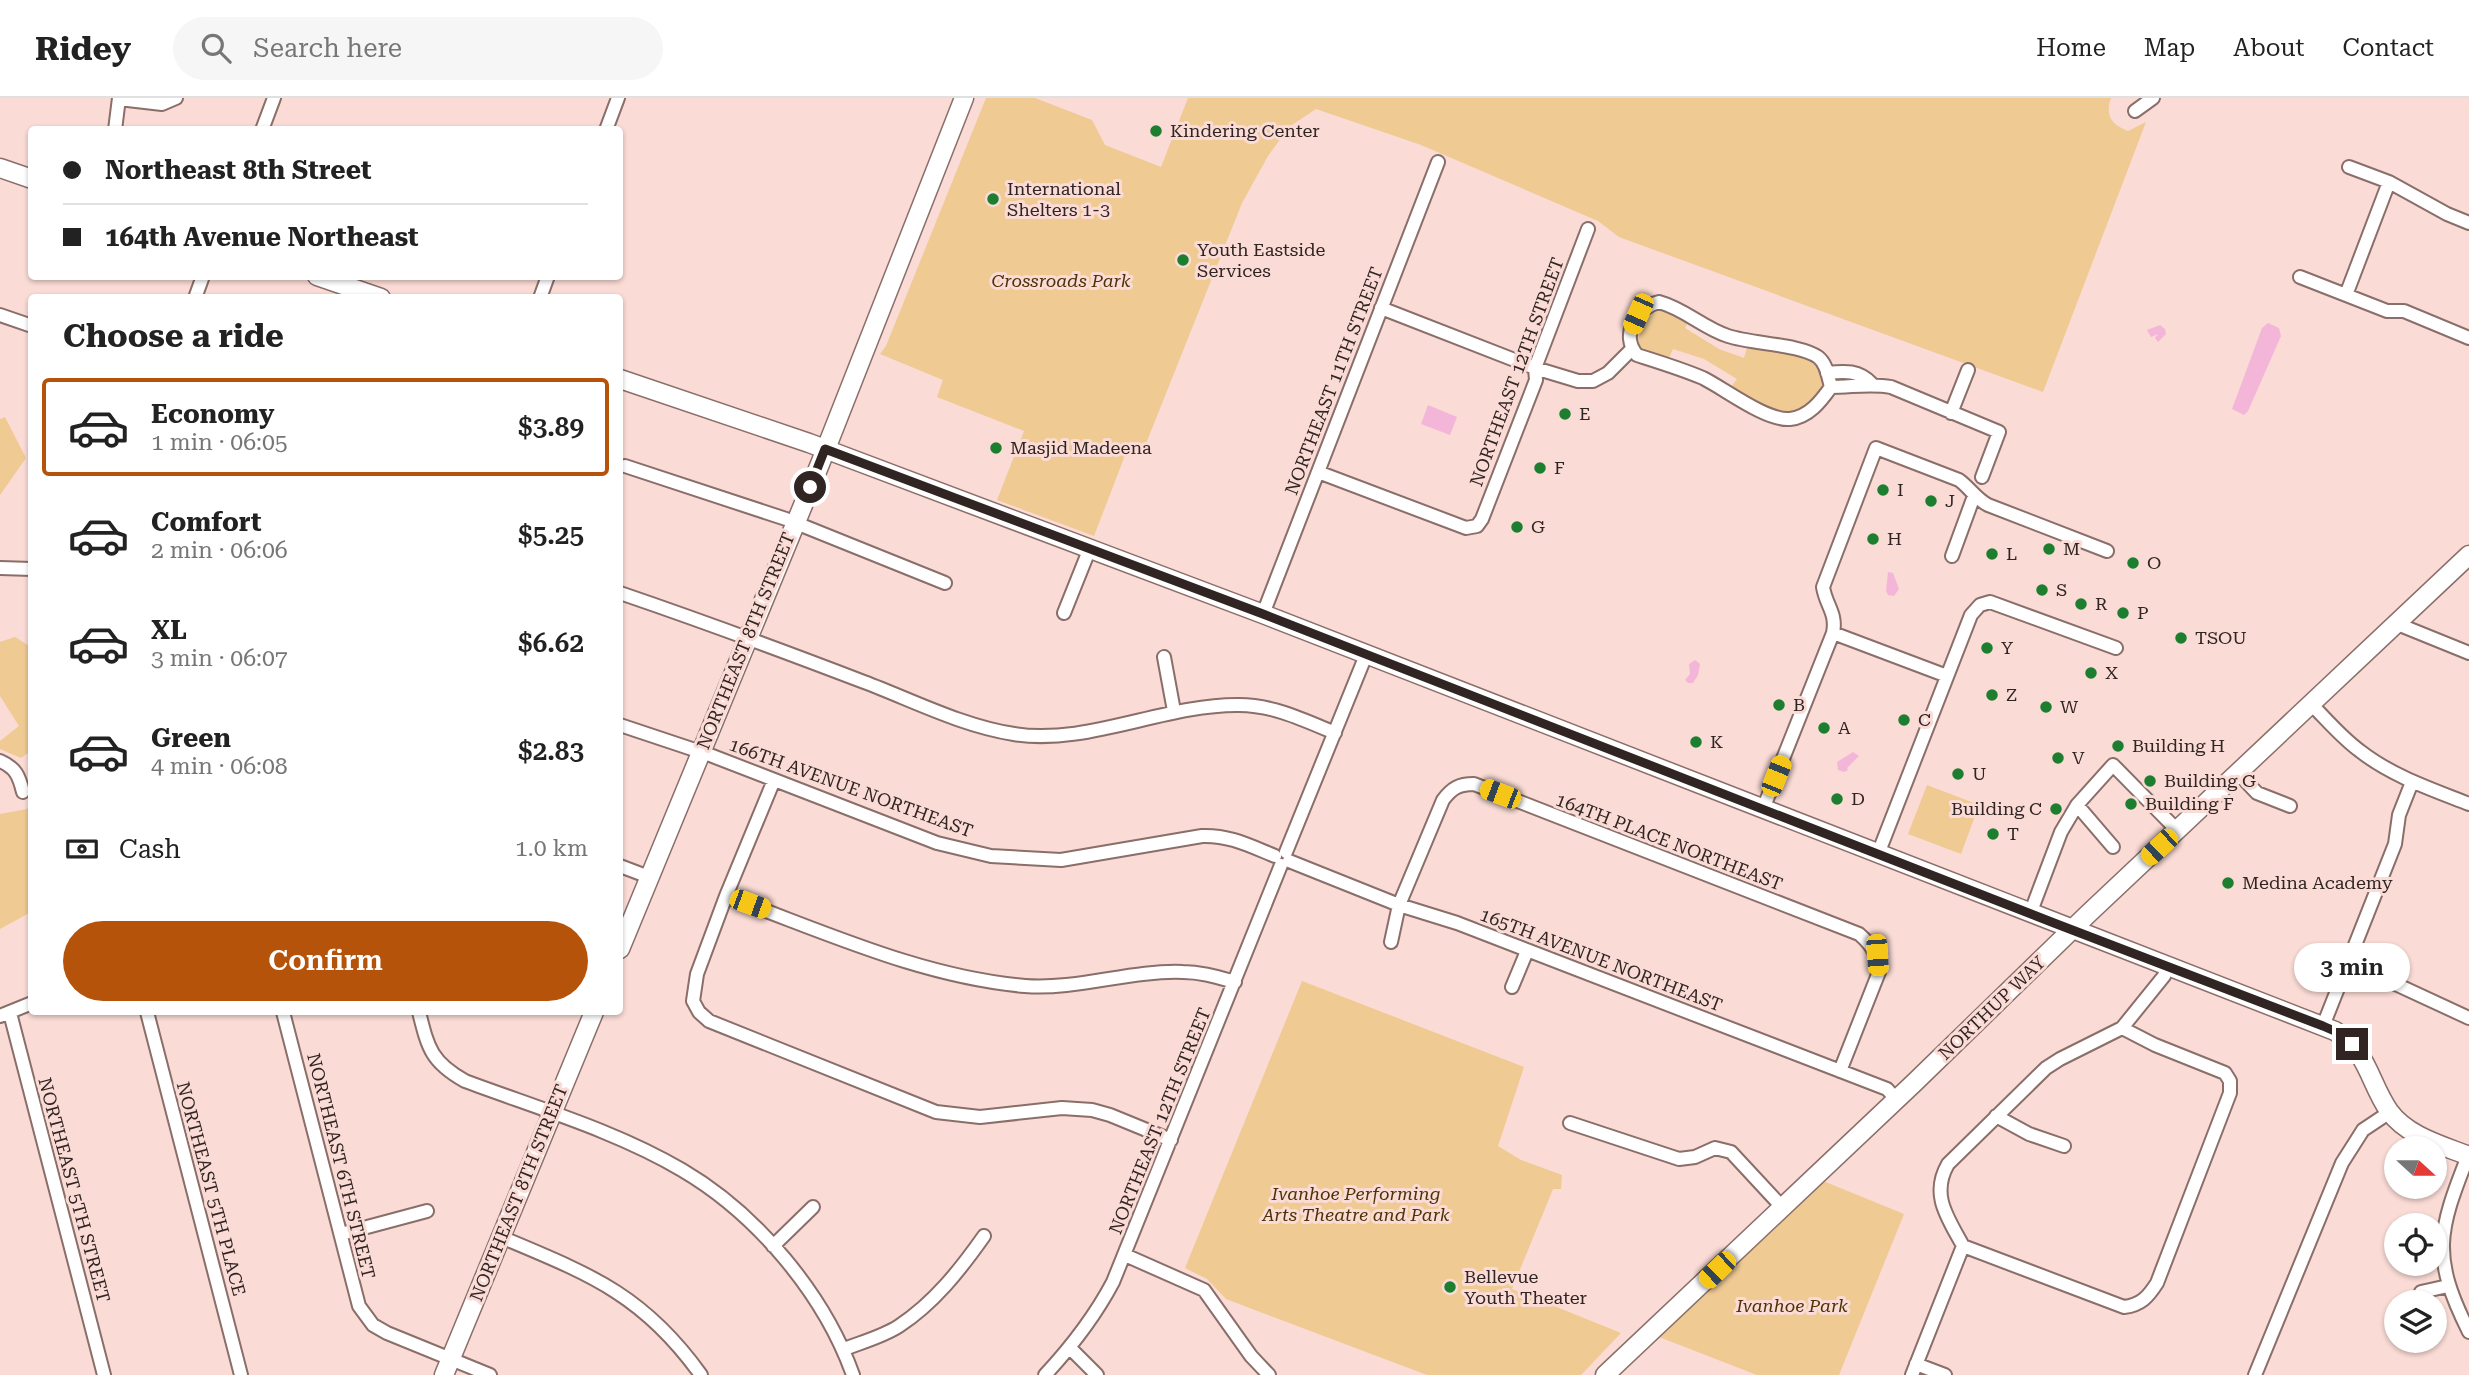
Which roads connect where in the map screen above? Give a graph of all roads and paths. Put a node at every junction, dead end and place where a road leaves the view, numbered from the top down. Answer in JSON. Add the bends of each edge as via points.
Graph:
{"nodes":[{"id":1,"x":119,"y":98,"type":"edge"},
{"id":2,"x":176,"y":98,"type":"edge"},
{"id":3,"x":274,"y":98,"type":"edge"},
{"id":4,"x":618,"y":98,"type":"edge"},
{"id":5,"x":964,"y":98,"type":"edge"},
{"id":6,"x":2153,"y":98,"type":"edge"},
{"id":7,"x":2135,"y":111,"type":"dead end"},
{"id":8,"x":116,"y":126,"type":"edge"},
{"id":9,"x":264,"y":126,"type":"edge"},
{"id":10,"x":608,"y":126,"type":"edge"},
{"id":11,"x":1438,"y":162,"type":"dead end"},
{"id":12,"x":2349,"y":167,"type":"dead end"},
{"id":13,"x":0,"y":168,"type":"edge"},
{"id":14,"x":28,"y":178,"type":"edge"},
{"id":15,"x":2389,"y":182,"type":"junction"},
{"id":16,"x":2469,"y":223,"type":"edge"},
{"id":17,"x":1588,"y":229,"type":"dead end"},
{"id":18,"x":2300,"y":277,"type":"dead end"},
{"id":19,"x":329,"y":280,"type":"edge"},
{"id":20,"x":369,"y":294,"type":"edge"},
{"id":21,"x":2346,"y":295,"type":"junction"},
{"id":22,"x":1381,"y":308,"type":"junction"},
{"id":23,"x":0,"y":315,"type":"edge"},
{"id":24,"x":28,"y":325,"type":"edge"},
{"id":25,"x":2469,"y":338,"type":"edge"},
{"id":26,"x":1632,"y":349,"type":"junction"},
{"id":27,"x":1535,"y":368,"type":"junction"},
{"id":28,"x":1968,"y":370,"type":"dead end"},
{"id":29,"x":1827,"y":373,"type":"junction"},
{"id":30,"x":623,"y":380,"type":"edge"},
{"id":31,"x":1872,"y":384,"type":"junction"},
{"id":32,"x":1831,"y":387,"type":"junction"},
{"id":33,"x":1951,"y":413,"type":"junction"},
{"id":34,"x":825,"y":449,"type":"junction"},
{"id":35,"x":625,"y":466,"type":"dead end"},
{"id":36,"x":1318,"y":472,"type":"junction"},
{"id":37,"x":1982,"y":477,"type":"dead end"},
{"id":38,"x":1974,"y":496,"type":"junction"},
{"id":39,"x":795,"y":523,"type":"junction"},
{"id":40,"x":1090,"y":548,"type":"junction"},
{"id":41,"x":2107,"y":551,"type":"dead end"},
{"id":42,"x":2469,"y":555,"type":"edge"},
{"id":43,"x":1952,"y":556,"type":"dead end"},
{"id":44,"x":0,"y":568,"type":"edge"},
{"id":45,"x":28,"y":569,"type":"edge"},
{"id":46,"x":945,"y":583,"type":"dead end"},
{"id":47,"x":623,"y":594,"type":"edge"},
{"id":48,"x":1064,"y":613,"type":"dead end"},
{"id":49,"x":1263,"y":614,"type":"junction"},
{"id":50,"x":2395,"y":623,"type":"junction"},
{"id":51,"x":1833,"y":633,"type":"junction"},
{"id":52,"x":748,"y":637,"type":"junction"},
{"id":53,"x":2116,"y":648,"type":"dead end"},
{"id":54,"x":2469,"y":653,"type":"edge"},
{"id":55,"x":1366,"y":655,"type":"junction"},
{"id":56,"x":1164,"y":657,"type":"dead end"},
{"id":57,"x":1947,"y":676,"type":"junction"},
{"id":58,"x":2312,"y":705,"type":"junction"},
{"id":59,"x":1174,"y":711,"type":"junction"},
{"id":60,"x":623,"y":725,"type":"edge"},
{"id":61,"x":1335,"y":733,"type":"junction"},
{"id":62,"x":701,"y":752,"type":"junction"},
{"id":63,"x":0,"y":761,"type":"edge"},
{"id":64,"x":2238,"y":774,"type":"junction"},
{"id":65,"x":774,"y":780,"type":"junction"},
{"id":66,"x":2412,"y":782,"type":"junction"},
{"id":67,"x":23,"y":792,"type":"dead end"},
{"id":68,"x":2469,"y":804,"type":"edge"},
{"id":69,"x":2077,"y":805,"type":"junction"},
{"id":70,"x":2290,"y":806,"type":"dead end"},
{"id":71,"x":1763,"y":809,"type":"junction"},
{"id":72,"x":2177,"y":830,"type":"junction"},
{"id":73,"x":2113,"y":847,"type":"dead end"},
{"id":74,"x":1878,"y":854,"type":"junction"},
{"id":75,"x":1283,"y":858,"type":"junction"},
{"id":76,"x":623,"y":867,"type":"edge"},
{"id":77,"x":649,"y":877,"type":"junction"},
{"id":78,"x":726,"y":896,"type":"junction"},
{"id":79,"x":1399,"y":905,"type":"junction"},
{"id":80,"x":2030,"y":914,"type":"junction"},
{"id":81,"x":2073,"y":929,"type":"junction"},
{"id":82,"x":623,"y":942,"type":"edge"},
{"id":83,"x":1391,"y":942,"type":"dead end"},
{"id":84,"x":1527,"y":951,"type":"junction"},
{"id":85,"x":2348,"y":962,"type":"junction"},
{"id":86,"x":2168,"y":966,"type":"junction"},
{"id":87,"x":1234,"y":982,"type":"junction"},
{"id":88,"x":1512,"y":987,"type":"dead end"},
{"id":89,"x":28,"y":1005,"type":"edge"},
{"id":90,"x":5,"y":1015,"type":"edge"},
{"id":91,"x":147,"y":1015,"type":"edge"},
{"id":92,"x":284,"y":1015,"type":"edge"},
{"id":93,"x":420,"y":1015,"type":"edge"},
{"id":94,"x":593,"y":1015,"type":"edge"},
{"id":95,"x":2468,"y":1016,"type":"edge"},
{"id":96,"x":2323,"y":1026,"type":"junction"},
{"id":97,"x":2122,"y":1028,"type":"junction"},
{"id":98,"x":1840,"y":1071,"type":"junction"},
{"id":99,"x":1896,"y":1099,"type":"junction"},
{"id":100,"x":2390,"y":1112,"type":"junction"},
{"id":101,"x":552,"y":1114,"type":"junction"},
{"id":102,"x":1996,"y":1116,"type":"junction"},
{"id":103,"x":1570,"y":1123,"type":"dead end"},
{"id":104,"x":1171,"y":1140,"type":"junction"},
{"id":105,"x":2064,"y":1146,"type":"dead end"},
{"id":106,"x":2469,"y":1156,"type":"edge"},
{"id":107,"x":813,"y":1207,"type":"dead end"},
{"id":108,"x":1782,"y":1207,"type":"junction"},
{"id":109,"x":427,"y":1211,"type":"dead end"},
{"id":110,"x":341,"y":1234,"type":"junction"},
{"id":111,"x":984,"y":1236,"type":"dead end"},
{"id":112,"x":501,"y":1237,"type":"junction"},
{"id":113,"x":773,"y":1246,"type":"junction"},
{"id":114,"x":1963,"y":1246,"type":"junction"},
{"id":115,"x":1125,"y":1255,"type":"junction"},
{"id":116,"x":2448,"y":1286,"type":"junction"},
{"id":117,"x":2430,"y":1290,"type":"edge"},
{"id":118,"x":2469,"y":1332,"type":"edge"},
{"id":119,"x":1070,"y":1348,"type":"junction"},
{"id":120,"x":844,"y":1349,"type":"junction"},
{"id":121,"x":447,"y":1367,"type":"edge"},
{"id":122,"x":1914,"y":1369,"type":"edge"},
{"id":123,"x":1614,"y":1372,"type":"edge"},
{"id":124,"x":103,"y":1375,"type":"edge"},
{"id":125,"x":241,"y":1375,"type":"edge"},
{"id":126,"x":490,"y":1375,"type":"edge"},
{"id":127,"x":701,"y":1375,"type":"edge"},
{"id":128,"x":853,"y":1375,"type":"edge"},
{"id":129,"x":1045,"y":1375,"type":"edge"},
{"id":130,"x":1097,"y":1375,"type":"edge"},
{"id":131,"x":1269,"y":1375,"type":"edge"},
{"id":132,"x":1945,"y":1375,"type":"edge"},
{"id":133,"x":2255,"y":1375,"type":"edge"}],
"edges":[{"from":1,"to":2,"type":"street","via":[[162,104]]},
{"from":1,"to":8,"type":"street"},
{"from":3,"to":9,"type":"street"},
{"from":4,"to":10,"type":"street"},
{"from":5,"to":34,"type":"street","name":"NORTHEAST 8TH STREET"},
{"from":6,"to":7,"type":"street"},
{"from":11,"to":22,"type":"street","name":"NORTHEAST 11TH STREET"},
{"from":12,"to":15,"type":"street"},
{"from":13,"to":14,"type":"street"},
{"from":15,"to":16,"type":"street"},
{"from":15,"to":21,"type":"street"},
{"from":17,"to":27,"type":"street","name":"NORTHEAST 12TH STREET"},
{"from":18,"to":21,"type":"street"},
{"from":19,"to":20,"type":"street"},
{"from":21,"to":25,"type":"street"},
{"from":22,"to":27,"type":"street"},
{"from":22,"to":36,"type":"street","name":"NORTHEAST 11TH STREET"},
{"from":23,"to":24,"type":"street"},
{"from":26,"to":27,"type":"street","via":[[1593,381],[1578,382]]},
{"from":26,"to":29,"type":"street","via":[[1628,337],[1638,314],[1659,302],[1724,335],[1817,356]]},
{"from":26,"to":32,"type":"street","via":[[1779,417],[1790,419],[1810,411]]},
{"from":27,"to":36,"type":"street","name":"NORTHEAST 12TH STREET","via":[[1536,380],[1477,526],[1466,528]]},
{"from":28,"to":33,"type":"street"},
{"from":29,"to":31,"type":"street","via":[[1864,375]]},
{"from":29,"to":32,"type":"street"},
{"from":30,"to":34,"type":"street"},
{"from":31,"to":32,"type":"street"},
{"from":31,"to":33,"type":"street","via":[[1891,387]]},
{"from":33,"to":37,"type":"street","via":[[1999,432]]},
{"from":34,"to":39,"type":"street","name":"NORTHEAST 8TH STREET"},
{"from":34,"to":40,"type":"street"},
{"from":35,"to":39,"type":"street"},
{"from":36,"to":49,"type":"street","name":"NORTHEAST 11TH STREET"},
{"from":38,"to":41,"type":"street"},
{"from":38,"to":43,"type":"street"},
{"from":38,"to":51,"type":"street","via":[[1959,480],[1876,448],[1823,587],[1835,621]]},
{"from":39,"to":46,"type":"street"},
{"from":39,"to":52,"type":"street","name":"NORTHEAST 8TH STREET"},
{"from":40,"to":48,"type":"street"},
{"from":40,"to":49,"type":"street"},
{"from":42,"to":50,"type":"street","name":"NORTHUP WAY"},
{"from":44,"to":45,"type":"street"},
{"from":47,"to":52,"type":"street"},
{"from":49,"to":55,"type":"street"},
{"from":50,"to":54,"type":"street"},
{"from":50,"to":58,"type":"street","name":"NORTHUP WAY"},
{"from":51,"to":57,"type":"street"},
{"from":51,"to":71,"type":"street"},
{"from":52,"to":59,"type":"street","via":[[1016,735],[1062,734]]},
{"from":52,"to":62,"type":"street","name":"NORTHEAST 8TH STREET"},
{"from":53,"to":57,"type":"street","via":[[1990,602],[1972,615]]},
{"from":55,"to":61,"type":"street","name":"NORTHEAST 12TH STREET"},
{"from":55,"to":71,"type":"street"},
{"from":56,"to":59,"type":"street"},
{"from":57,"to":74,"type":"street"},
{"from":58,"to":64,"type":"street","name":"NORTHUP WAY"},
{"from":58,"to":66,"type":"street","via":[[2358,750]]},
{"from":59,"to":61,"type":"street","via":[[1261,707]]},
{"from":60,"to":62,"type":"street","name":"166TH AVENUE NORTHEAST"},
{"from":61,"to":75,"type":"street","name":"NORTHEAST 12TH STREET"},
{"from":62,"to":65,"type":"street","name":"166TH AVENUE NORTHEAST"},
{"from":62,"to":77,"type":"street","name":"NORTHEAST 8TH STREET"},
{"from":63,"to":67,"type":"street","via":[[19,775]]},
{"from":64,"to":70,"type":"street","via":[[2257,793]]},
{"from":64,"to":72,"type":"street","name":"NORTHUP WAY"},
{"from":65,"to":75,"type":"street","name":"166TH AVENUE NORTHEAST","via":[[937,843],[991,856],[1061,860],[1219,835]]},
{"from":65,"to":78,"type":"street"},
{"from":66,"to":68,"type":"street"},
{"from":66,"to":85,"type":"street","via":[[2399,815],[2395,844]]},
{"from":69,"to":72,"type":"street","via":[[2113,765]]},
{"from":69,"to":73,"type":"street"},
{"from":69,"to":80,"type":"street"},
{"from":71,"to":74,"type":"street"},
{"from":72,"to":81,"type":"street","name":"NORTHUP WAY"},
{"from":74,"to":80,"type":"street"},
{"from":75,"to":79,"type":"street","name":"165TH AVENUE NORTHEAST"},
{"from":75,"to":87,"type":"street","name":"NORTHEAST 12TH STREET"},
{"from":76,"to":77,"type":"street"},
{"from":77,"to":82,"type":"street","name":"NORTHEAST 8TH STREET"},
{"from":78,"to":87,"type":"street","via":[[916,965],[964,977],[1056,987],[1183,972]]},
{"from":78,"to":104,"type":"street","via":[[697,974],[693,1001],[709,1021],[936,1112],[988,1117],[1062,1108],[1092,1110]]},
{"from":79,"to":83,"type":"street"},
{"from":79,"to":84,"type":"street","name":"165TH AVENUE NORTHEAST"},
{"from":79,"to":98,"type":"street","name":"164TH PLACE NORTHEAST","via":[[1437,809],[1451,789],[1474,784],[1858,934],[1871,944],[1879,972]]},
{"from":80,"to":81,"type":"street"},
{"from":81,"to":86,"type":"street"},
{"from":81,"to":99,"type":"street","name":"NORTHUP WAY"},
{"from":84,"to":88,"type":"street"},
{"from":84,"to":98,"type":"street","name":"165TH AVENUE NORTHEAST"},
{"from":85,"to":95,"type":"street"},
{"from":85,"to":96,"type":"street"},
{"from":86,"to":96,"type":"street"},
{"from":86,"to":97,"type":"street"},
{"from":87,"to":104,"type":"street","name":"NORTHEAST 12TH STREET"},
{"from":89,"to":90,"type":"street"},
{"from":90,"to":124,"type":"street","name":"NORTHEAST 5TH STREET"},
{"from":91,"to":125,"type":"street","name":"NORTHEAST 5TH PLACE"},
{"from":92,"to":110,"type":"street","name":"NORTHEAST 6TH STREET"},
{"from":93,"to":101,"type":"street","via":[[429,1049],[439,1064],[465,1081]]},
{"from":94,"to":101,"type":"street","name":"NORTHEAST 8TH STREET"},
{"from":96,"to":100,"type":"street","via":[[2356,1049]]},
{"from":97,"to":102,"type":"street","via":[[2046,1068]]},
{"from":97,"to":114,"type":"street","via":[[2225,1073],[2230,1081],[2230,1093],[2157,1283],[2143,1301],[2124,1307]]},
{"from":98,"to":99,"type":"street","name":"165TH AVENUE NORTHEAST","via":[[1887,1090]]},
{"from":99,"to":108,"type":"street","name":"NORTHUP WAY"},
{"from":100,"to":106,"type":"street","via":[[2415,1134]]},
{"from":100,"to":133,"type":"street","via":[[2363,1130],[2342,1163]]},
{"from":101,"to":112,"type":"street","name":"NORTHEAST 8TH STREET"},
{"from":101,"to":113,"type":"street","via":[[683,1171],[745,1218]]},
{"from":102,"to":105,"type":"street"},
{"from":102,"to":114,"type":"street","via":[[1941,1176],[1943,1208]]},
{"from":103,"to":108,"type":"street","via":[[1679,1159],[1715,1148],[1731,1152]]},
{"from":104,"to":115,"type":"street","name":"NORTHEAST 12TH STREET"},
{"from":106,"to":116,"type":"street","via":[[2442,1235]]},
{"from":107,"to":113,"type":"street"},
{"from":108,"to":123,"type":"street","name":"NORTHUP WAY"},
{"from":109,"to":110,"type":"street"},
{"from":110,"to":121,"type":"street","name":"NORTHEAST 6TH STREET","via":[[359,1306],[373,1325]]},
{"from":111,"to":120,"type":"street","via":[[947,1286],[923,1307],[897,1327]]},
{"from":112,"to":121,"type":"street","name":"NORTHEAST 8TH STREET"},
{"from":112,"to":127,"type":"street","via":[[582,1271],[628,1298],[673,1339]]},
{"from":113,"to":120,"type":"street","via":[[809,1291]]},
{"from":114,"to":122,"type":"street"},
{"from":115,"to":119,"type":"street","name":"NORTHEAST 12TH STREET","via":[[1102,1304]]},
{"from":115,"to":131,"type":"street","via":[[1204,1290]]},
{"from":116,"to":117,"type":"street"},
{"from":116,"to":118,"type":"street"},
{"from":119,"to":129,"type":"street","name":"NORTHEAST 12TH STREET"},
{"from":119,"to":130,"type":"street"},
{"from":120,"to":128,"type":"street"},
{"from":121,"to":126,"type":"street"},
{"from":122,"to":132,"type":"street"}]}
